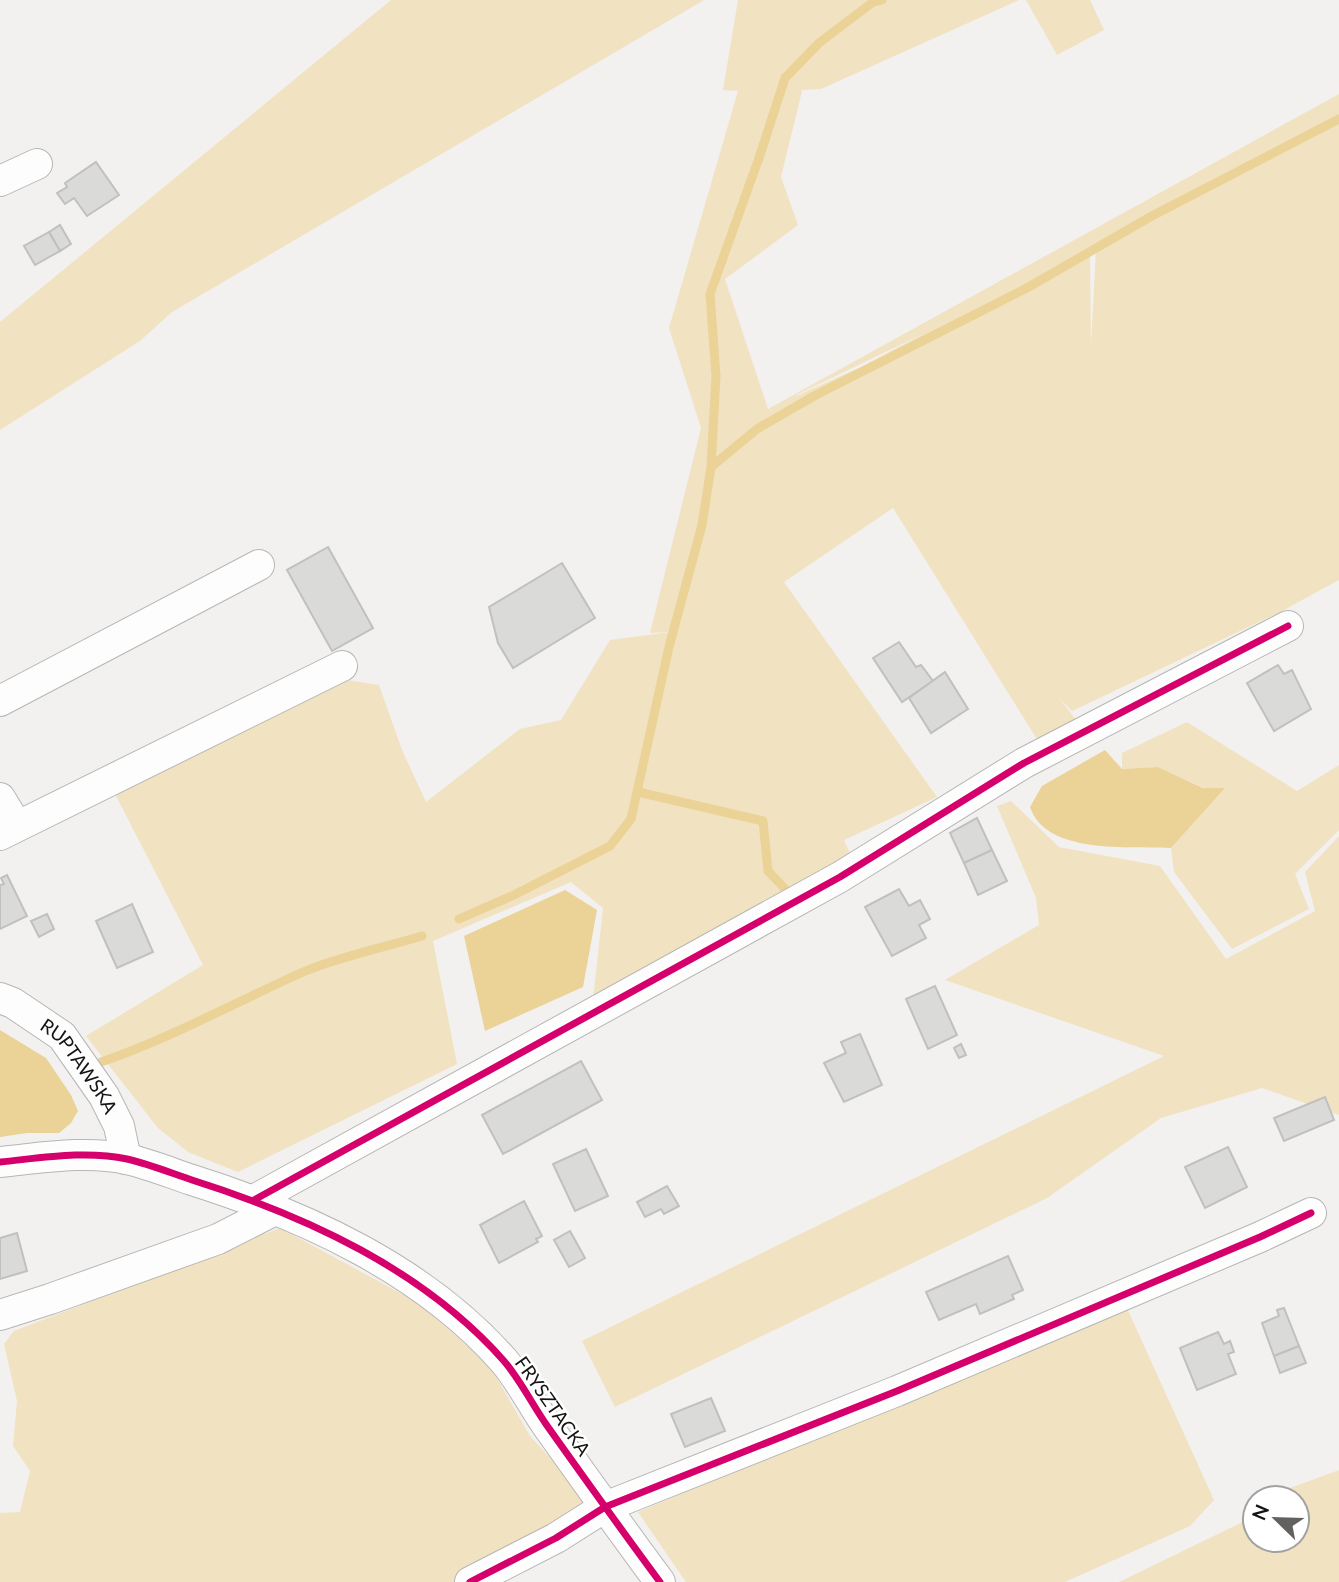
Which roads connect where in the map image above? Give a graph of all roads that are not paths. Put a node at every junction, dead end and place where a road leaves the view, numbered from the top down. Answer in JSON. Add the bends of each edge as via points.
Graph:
{"nodes":[{"id":1,"x":37,"y":164,"type":"dead end"},
{"id":2,"x":0,"y":181,"type":"edge"},
{"id":3,"x":259,"y":565,"type":"dead end"},
{"id":4,"x":1288,"y":626,"type":"dead end"},
{"id":5,"x":342,"y":666,"type":"dead end"},
{"id":6,"x":0,"y":701,"type":"edge"},
{"id":7,"x":0,"y":799,"type":"edge"},
{"id":8,"x":9,"y":831,"type":"edge"},
{"id":9,"x":0,"y":998,"type":"edge"},
{"id":10,"x":126,"y":1159,"type":"junction"},
{"id":11,"x":0,"y":1162,"type":"edge"},
{"id":12,"x":265,"y":1205,"type":"junction"},
{"id":13,"x":1311,"y":1213,"type":"dead end"},
{"id":14,"x":0,"y":1315,"type":"edge"},
{"id":15,"x":605,"y":1507,"type":"junction"},
{"id":16,"x":470,"y":1582,"type":"edge"},
{"id":17,"x":660,"y":1582,"type":"edge"}],
"edges":[{"from":1,"to":2,"type":"street"},
{"from":3,"to":6,"type":"street"},
{"from":4,"to":12,"type":"street","via":[[1024,763],[840,877]]},
{"from":5,"to":8,"type":"street"},
{"from":7,"to":8,"type":"street"},
{"from":9,"to":10,"type":"street","name":"RUPTAWSKA","via":[[62,1036],[104,1096],[119,1126]]},
{"from":10,"to":11,"type":"street","name":"FRYSZTACKA","via":[[84,1155]]},
{"from":10,"to":12,"type":"street","name":"FRYSZTACKA"},
{"from":12,"to":14,"type":"street","via":[[218,1239]]},
{"from":12,"to":15,"type":"street","name":"FRYSZTACKA","via":[[356,1248],[451,1309],[506,1364]]},
{"from":13,"to":15,"type":"street","via":[[897,1391]]},
{"from":15,"to":16,"type":"street"},
{"from":15,"to":17,"type":"street","name":"FRYSZTACKA"}]}
